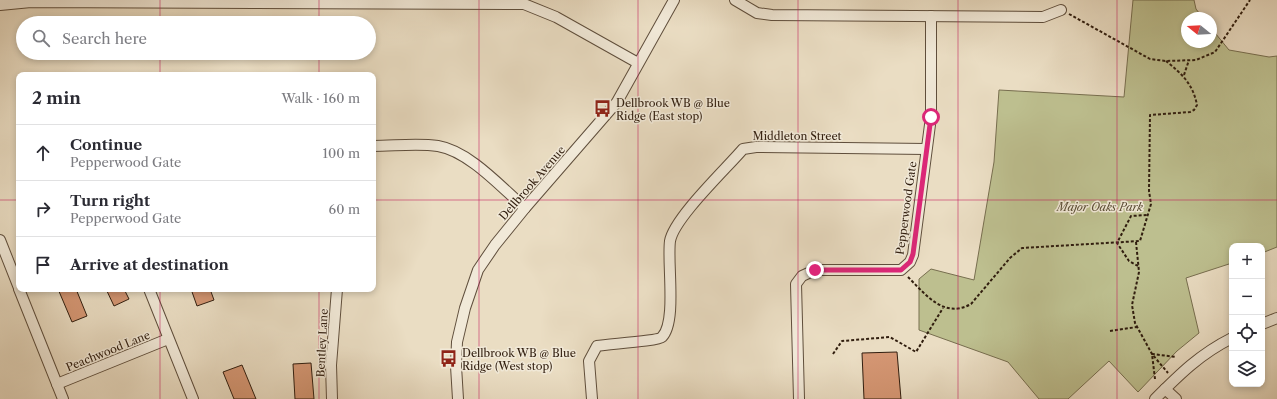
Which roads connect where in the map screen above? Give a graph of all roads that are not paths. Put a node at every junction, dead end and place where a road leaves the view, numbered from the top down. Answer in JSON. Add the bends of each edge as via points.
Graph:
{"nodes":[{"id":1,"x":674,"y":0,"type":"edge"},
{"id":2,"x":735,"y":0,"type":"edge"},
{"id":3,"x":167,"y":1,"type":"edge"},
{"id":4,"x":421,"y":2,"type":"edge"},
{"id":5,"x":0,"y":5,"type":"edge"},
{"id":6,"x":1061,"y":10,"type":"road end"},
{"id":7,"x":930,"y":16,"type":"junction"},
{"id":8,"x":638,"y":63,"type":"junction"},
{"id":9,"x":376,"y":146,"type":"edge"},
{"id":10,"x":926,"y":149,"type":"junction"},
{"id":11,"x":525,"y":208,"type":"junction"},
{"id":12,"x":0,"y":240,"type":"edge"},
{"id":13,"x":16,"y":280,"type":"edge"},
{"id":14,"x":21,"y":292,"type":"edge"},
{"id":15,"x":150,"y":292,"type":"edge"},
{"id":16,"x":336,"y":292,"type":"edge"},
{"id":17,"x":1277,"y":318,"type":"edge"},
{"id":18,"x":1265,"y":323,"type":"edge"},
{"id":19,"x":168,"y":339,"type":"junction"},
{"id":20,"x":1229,"y":339,"type":"edge"},
{"id":21,"x":57,"y":384,"type":"junction"},
{"id":22,"x":1165,"y":389,"type":"junction"},
{"id":23,"x":63,"y":399,"type":"edge"},
{"id":24,"x":193,"y":399,"type":"edge"},
{"id":25,"x":332,"y":399,"type":"edge"},
{"id":26,"x":458,"y":399,"type":"edge"},
{"id":27,"x":592,"y":399,"type":"edge"},
{"id":28,"x":799,"y":399,"type":"edge"},
{"id":29,"x":1155,"y":399,"type":"edge"},
{"id":30,"x":1176,"y":399,"type":"edge"}],
"edges":[{"from":1,"to":8,"type":"street","name":"Dellbrook Avenue"},
{"from":2,"to":7,"type":"street","via":[[757,13],[772,15]]},
{"from":3,"to":4,"type":"street"},
{"from":3,"to":5,"type":"street","via":[[31,2]]},
{"from":4,"to":8,"type":"street","via":[[524,4],[556,16]]},
{"from":6,"to":7,"type":"street","via":[[1043,17]]},
{"from":7,"to":10,"type":"street","name":"Pepperwood Gate","via":[[931,117]]},
{"from":8,"to":11,"type":"street","name":"Dellbrook Avenue","via":[[617,102]]},
{"from":9,"to":11,"type":"street","via":[[438,146],[455,150]]},
{"from":10,"to":27,"type":"street","name":"Middleton Street","via":[[743,149],[681,218],[670,240],[670,323],[662,337],[656,340],[614,342],[597,346],[589,361]]},
{"from":10,"to":28,"type":"street","name":"Pepperwood Gate","via":[[910,262],[901,270],[815,270],[802,276],[796,284]]},
{"from":11,"to":26,"type":"street","name":"Dellbrook Avenue","via":[[478,270],[470,289],[457,342]]},
{"from":12,"to":13,"type":"street"},
{"from":14,"to":21,"type":"street"},
{"from":15,"to":19,"type":"street"},
{"from":16,"to":25,"type":"street","name":"Bentley Lane","via":[[331,365]]},
{"from":17,"to":18,"type":"street"},
{"from":19,"to":21,"type":"street","name":"Peachwood Lane"},
{"from":19,"to":24,"type":"street"},
{"from":20,"to":22,"type":"street","via":[[1211,348]]},
{"from":21,"to":23,"type":"street"},
{"from":22,"to":29,"type":"street"},
{"from":22,"to":30,"type":"street"}]}
